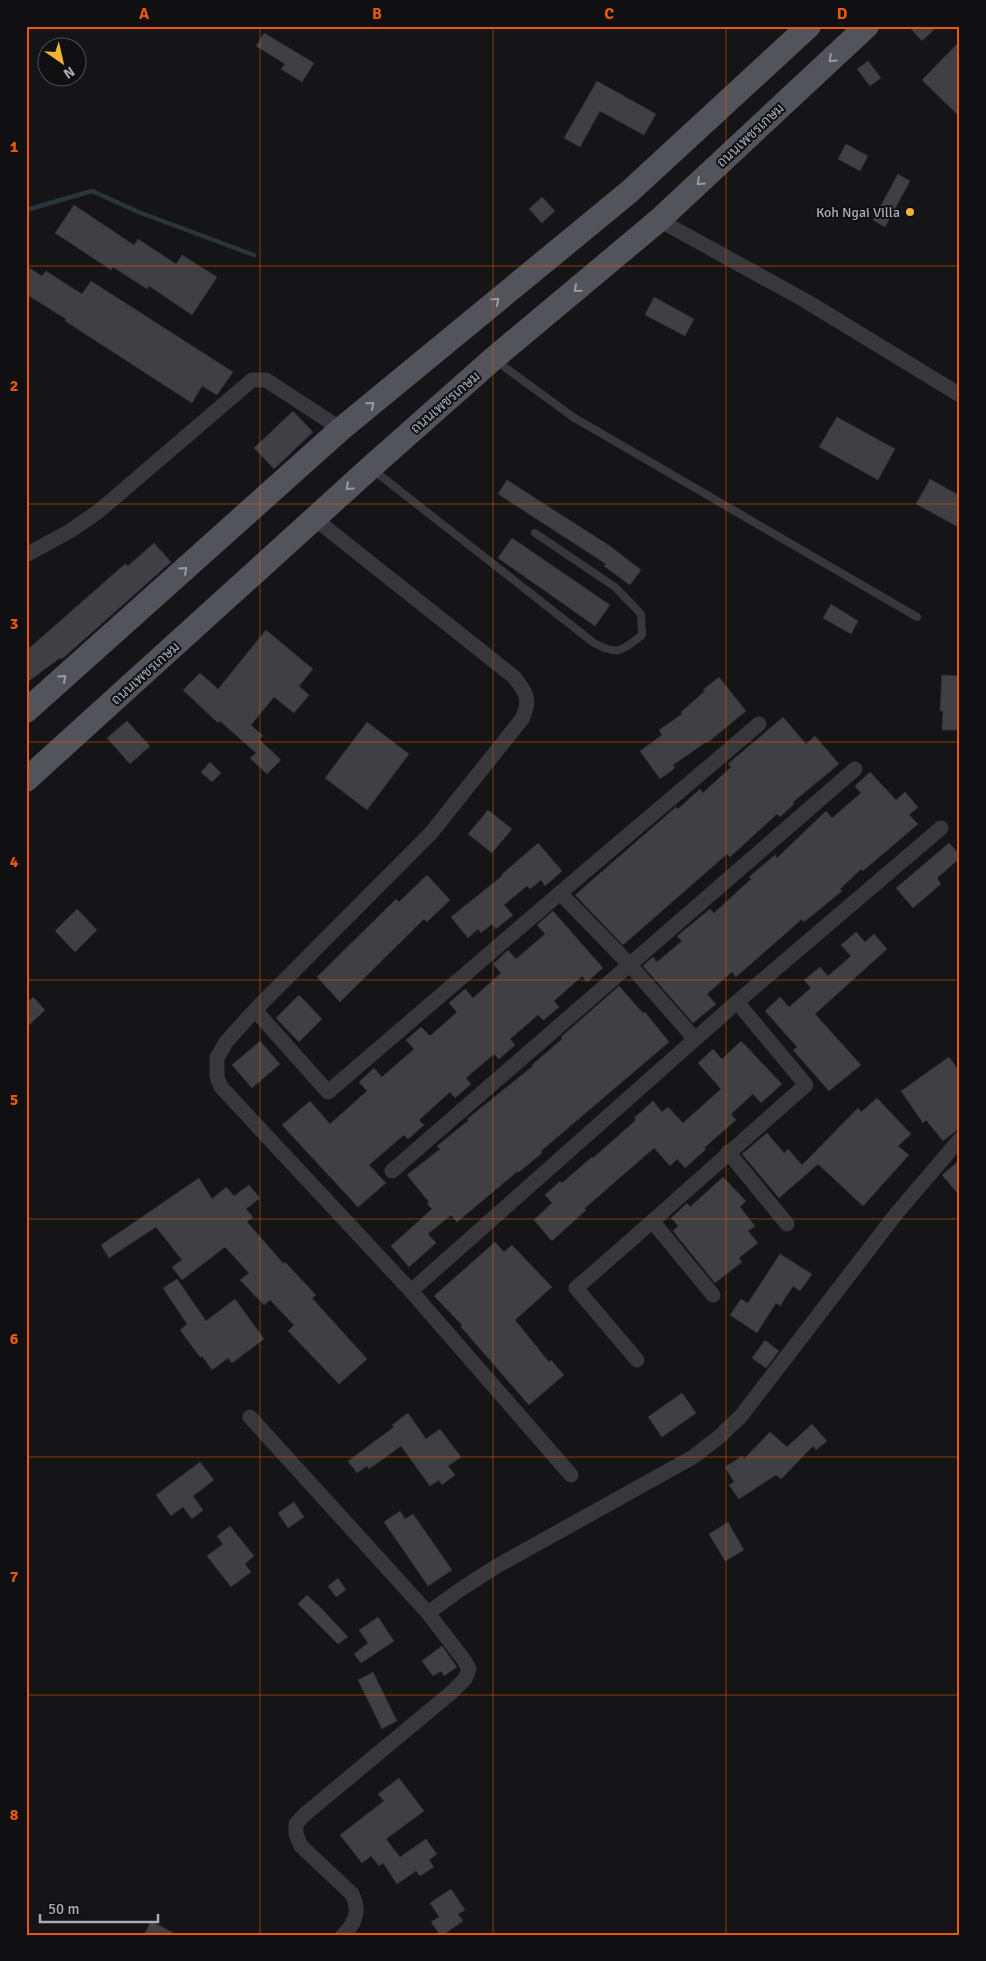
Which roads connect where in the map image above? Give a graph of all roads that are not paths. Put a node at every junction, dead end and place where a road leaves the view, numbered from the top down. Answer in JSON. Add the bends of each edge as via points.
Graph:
{"nodes":[{"id":1,"x":809,"y":26,"type":"edge"},
{"id":2,"x":867,"y":26,"type":"edge"},
{"id":3,"x":659,"y":220,"type":"junction"},
{"id":4,"x":493,"y":359,"type":"junction"},
{"id":5,"x":960,"y":395,"type":"edge"},
{"id":6,"x":341,"y":429,"type":"junction"},
{"id":7,"x":370,"y":468,"type":"junction"},
{"id":8,"x":314,"y":519,"type":"junction"},
{"id":9,"x":535,"y":533,"type":"dead end"},
{"id":10,"x":26,"y":555,"type":"edge"},
{"id":11,"x":917,"y":617,"type":"dead end"},
{"id":12,"x":26,"y":711,"type":"edge"},
{"id":13,"x":759,"y":724,"type":"dead end"},
{"id":14,"x":855,"y":769,"type":"dead end"},
{"id":15,"x":26,"y":780,"type":"edge"},
{"id":16,"x":941,"y":828,"type":"dead end"},
{"id":17,"x":560,"y":893,"type":"junction"},
{"id":18,"x":629,"y":964,"type":"junction"},
{"id":19,"x":737,"y":1002,"type":"junction"},
{"id":20,"x":255,"y":1010,"type":"junction"},
{"id":21,"x":695,"y":1039,"type":"junction"},
{"id":22,"x":960,"y":1139,"type":"edge"},
{"id":23,"x":728,"y":1152,"type":"junction"},
{"id":24,"x":392,"y":1171,"type":"dead end"},
{"id":25,"x":653,"y":1222,"type":"junction"},
{"id":26,"x":787,"y":1224,"type":"dead end"},
{"id":27,"x":411,"y":1291,"type":"junction"},
{"id":28,"x":713,"y":1295,"type":"dead end"},
{"id":29,"x":637,"y":1360,"type":"dead end"},
{"id":30,"x":250,"y":1417,"type":"dead end"},
{"id":31,"x":571,"y":1475,"type":"dead end"},
{"id":32,"x":428,"y":1614,"type":"junction"},
{"id":33,"x":343,"y":1935,"type":"edge"}],
"edges":[{"from":6,"to":1,"type":"main road","one_way":true,"via":[[629,192]]},
{"from":2,"to":3,"type":"main road","name":"ถนนเพชรเกษม","one_way":true},
{"from":3,"to":4,"type":"main road","name":"ถนนเพชรเกษม","one_way":true},
{"from":3,"to":5,"type":"street","via":[[806,301]]},
{"from":4,"to":7,"type":"main road","name":"ถนนเพชรเกษม"},
{"from":4,"to":11,"type":"lane","via":[[573,417]]},
{"from":6,"to":10,"type":"street","via":[[266,380],[252,380],[99,511]]},
{"from":12,"to":6,"type":"main road","one_way":true},
{"from":7,"to":8,"type":"main road","name":"ถนนเพชรเกษม","one_way":true},
{"from":7,"to":9,"type":"lane","via":[[594,643],[609,651],[625,649],[642,636],[641,614],[615,587]]},
{"from":8,"to":15,"type":"main road","name":"ถนนเพชรเกษม"},
{"from":8,"to":20,"type":"street","via":[[514,677],[528,697],[527,709],[431,833]]},
{"from":13,"to":17,"type":"street"},
{"from":14,"to":18,"type":"street"},
{"from":16,"to":19,"type":"street"},
{"from":17,"to":18,"type":"street"},
{"from":17,"to":20,"type":"street","via":[[328,1092]]},
{"from":18,"to":21,"type":"street"},
{"from":18,"to":24,"type":"street"},
{"from":19,"to":21,"type":"street"},
{"from":19,"to":23,"type":"street","via":[[806,1085]]},
{"from":20,"to":27,"type":"street","via":[[226,1042],[217,1058],[217,1077],[221,1087]]},
{"from":21,"to":27,"type":"street"},
{"from":22,"to":32,"type":"street","via":[[896,1214],[741,1416],[719,1437],[685,1461],[497,1566]]},
{"from":23,"to":25,"type":"street"},
{"from":23,"to":26,"type":"street"},
{"from":25,"to":28,"type":"street"},
{"from":25,"to":29,"type":"street","via":[[576,1288]]},
{"from":27,"to":31,"type":"street"},
{"from":30,"to":32,"type":"street"},
{"from":32,"to":33,"type":"street","via":[[464,1660],[469,1669],[465,1679],[296,1824],[296,1834],[302,1846],[352,1894],[356,1919]]}]}
